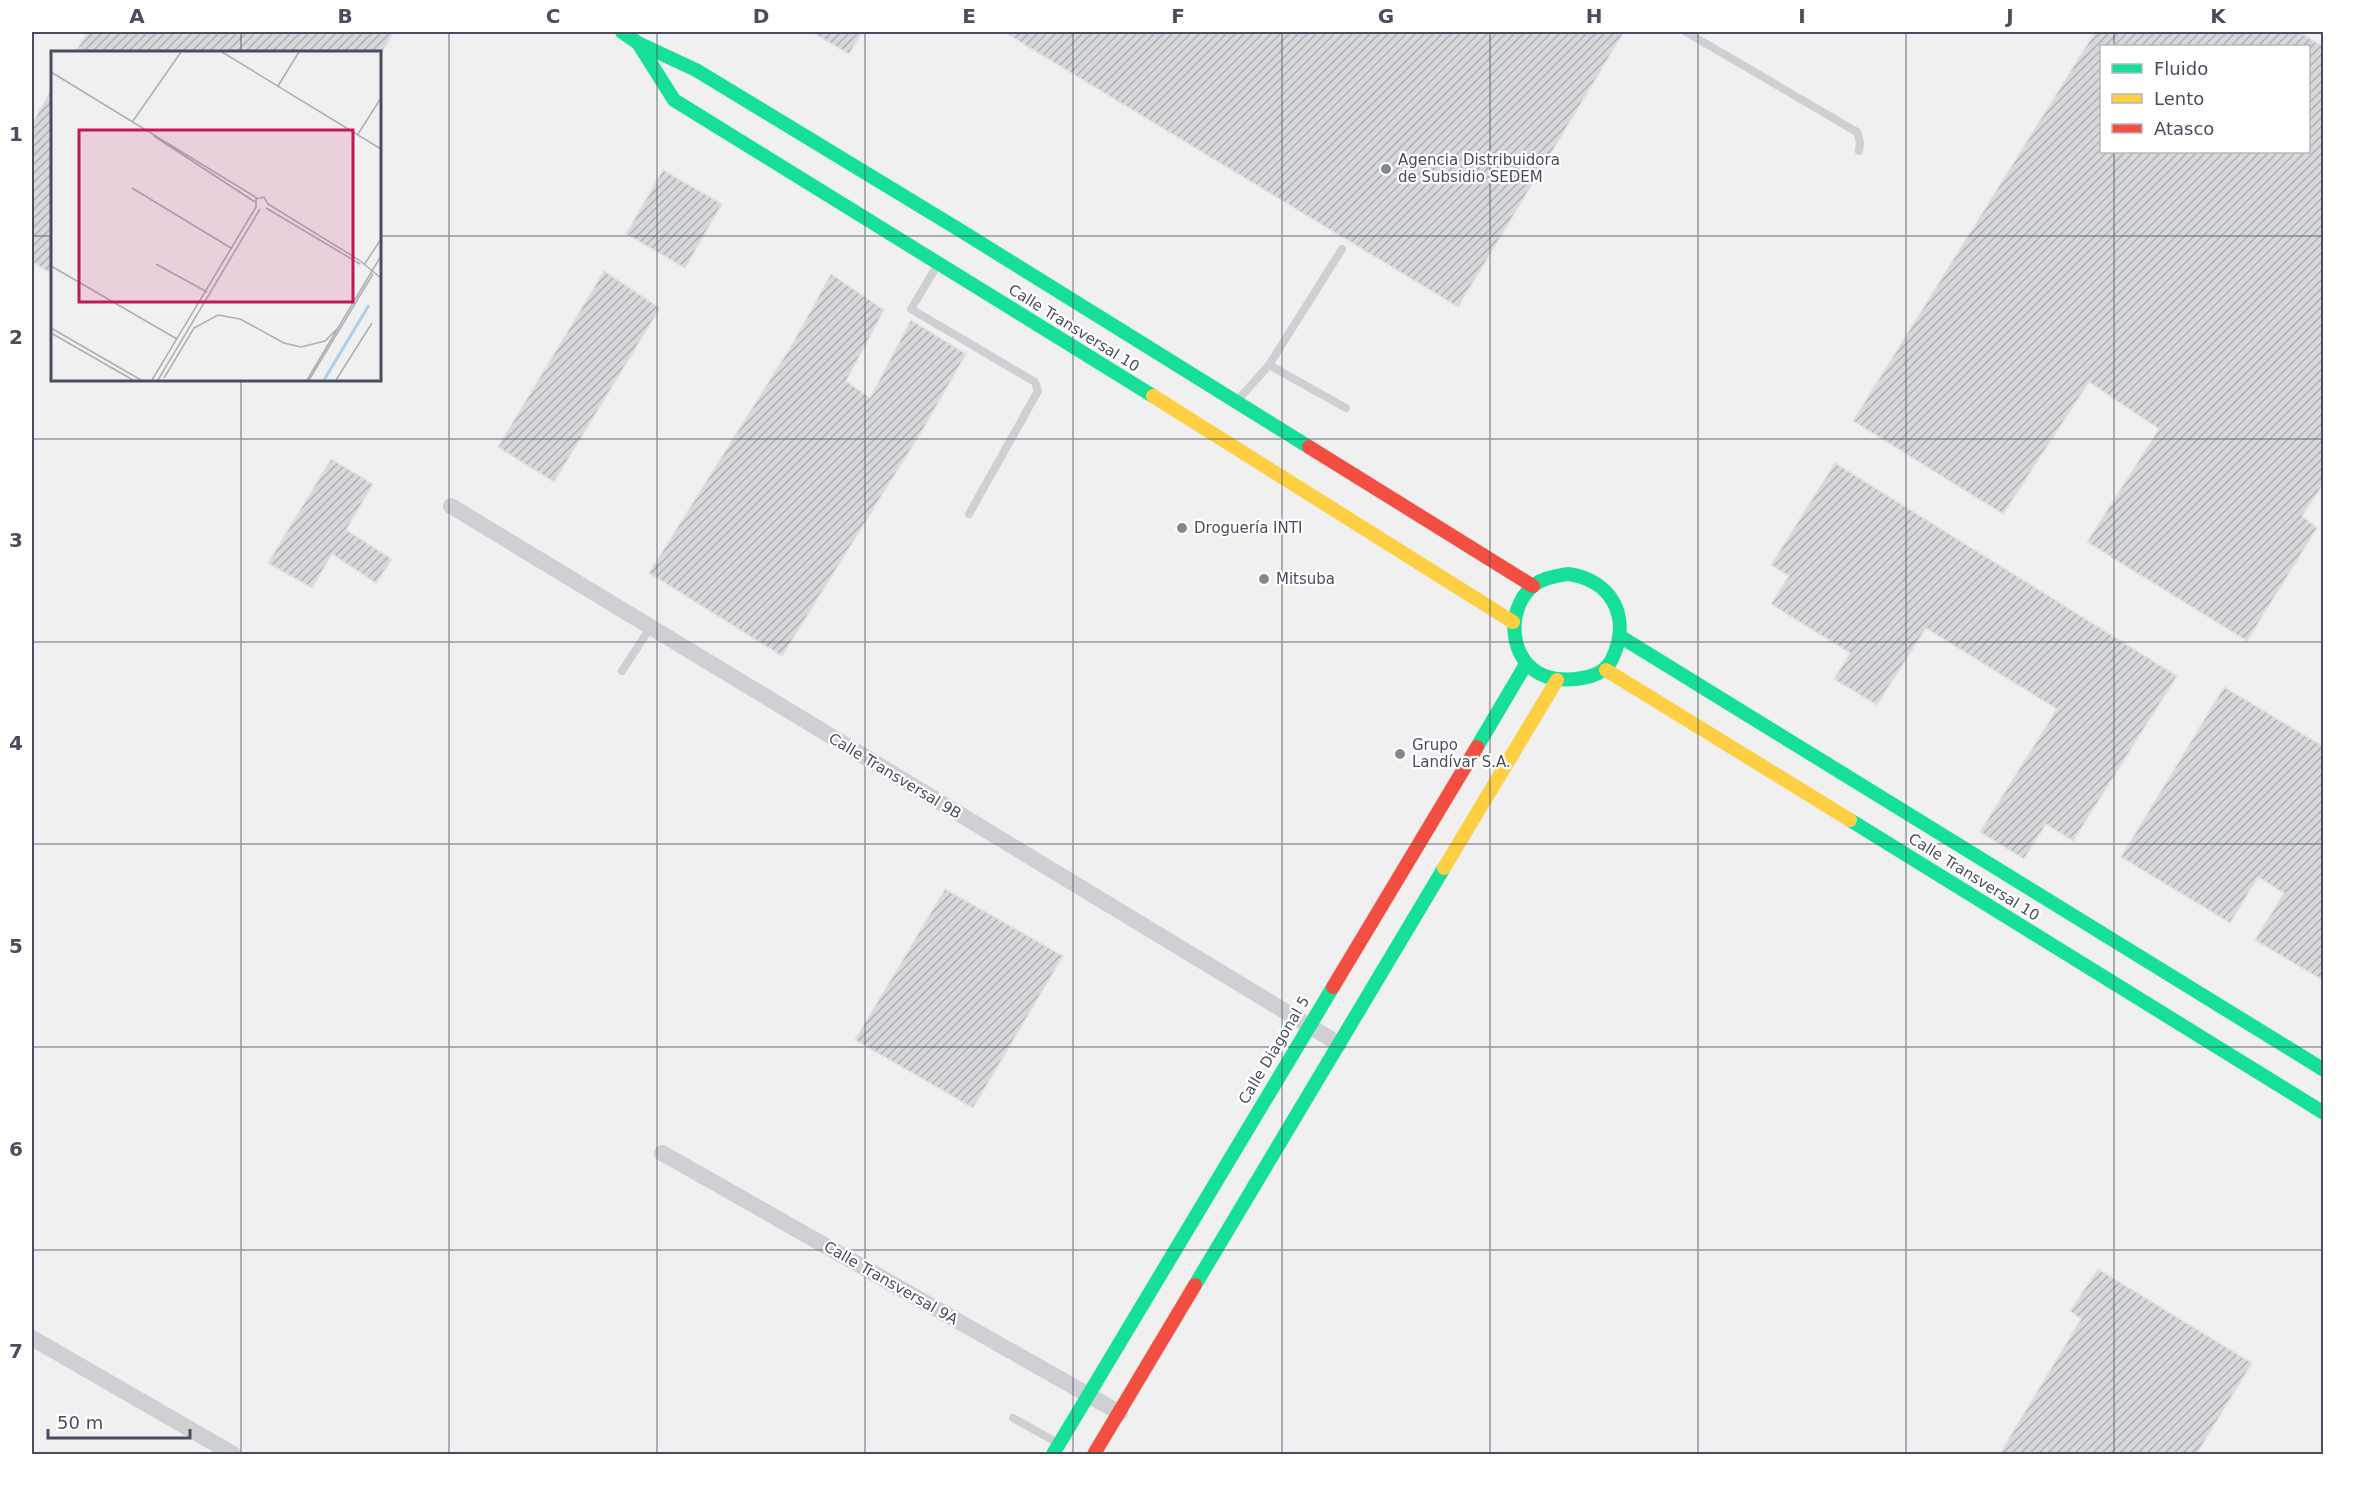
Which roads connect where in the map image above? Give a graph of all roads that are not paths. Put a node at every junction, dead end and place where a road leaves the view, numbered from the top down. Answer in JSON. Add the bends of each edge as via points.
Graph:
{"nodes":[{"id":1,"x":622,"y":32,"type":"edge"},
{"id":2,"x":1686,"y":32,"type":"edge"},
{"id":3,"x":638,"y":43,"type":"junction"},
{"id":4,"x":1859,"y":151,"type":"dead end"},
{"id":5,"x":1342,"y":249,"type":"dead end"},
{"id":6,"x":940,"y":259,"type":"junction"},
{"id":7,"x":1269,"y":365,"type":"junction"},
{"id":8,"x":1234,"y":406,"type":"junction"},
{"id":9,"x":1346,"y":408,"type":"dead end"},
{"id":10,"x":451,"y":506,"type":"dead end"},
{"id":11,"x":969,"y":514,"type":"dead end"},
{"id":12,"x":1533,"y":586,"type":"junction"},
{"id":13,"x":1513,"y":622,"type":"junction"},
{"id":14,"x":650,"y":628,"type":"junction"},
{"id":15,"x":1621,"y":637,"type":"junction"},
{"id":16,"x":1526,"y":664,"type":"junction"},
{"id":17,"x":1606,"y":670,"type":"junction"},
{"id":18,"x":622,"y":671,"type":"dead end"},
{"id":19,"x":1557,"y":680,"type":"junction"},
{"id":20,"x":2046,"y":898,"type":"junction"},
{"id":21,"x":2026,"y":929,"type":"junction"},
{"id":22,"x":1308,"y":1026,"type":"junction"},
{"id":23,"x":1339,"y":1044,"type":"junction"},
{"id":24,"x":2324,"y":1070,"type":"edge"},
{"id":25,"x":2324,"y":1113,"type":"edge"},
{"id":26,"x":662,"y":1153,"type":"dead end"},
{"id":27,"x":32,"y":1338,"type":"edge"},
{"id":28,"x":1088,"y":1396,"type":"junction"},
{"id":29,"x":1120,"y":1413,"type":"junction"},
{"id":30,"x":1013,"y":1418,"type":"dead end"},
{"id":31,"x":1056,"y":1449,"type":"edge"},
{"id":32,"x":233,"y":1455,"type":"edge"},
{"id":33,"x":1095,"y":1455,"type":"edge"}],
"edges":[{"from":1,"to":3,"type":"main road","name":"Calle Transversal 10"},
{"from":2,"to":4,"type":"lane","via":[[1857,132]]},
{"from":3,"to":6,"type":"main road","name":"Calle Transversal 10","via":[[674,100]]},
{"from":3,"to":8,"type":"main road","name":"Calle Transversal 10","via":[[696,70]]},
{"from":5,"to":7,"type":"lane"},
{"from":6,"to":11,"type":"lane","via":[[911,309],[1035,382],[1038,391]]},
{"from":6,"to":13,"type":"main road","name":"Calle Transversal 10","via":[[1219,431]]},
{"from":7,"to":8,"type":"lane"},
{"from":7,"to":9,"type":"lane"},
{"from":8,"to":12,"type":"main road","name":"Calle Transversal 10"},
{"from":10,"to":14,"type":"street","name":"Calle Transversal 9B"},
{"from":12,"to":13,"type":"main road","via":[[1518,604]]},
{"from":12,"to":15,"type":"main road","via":[[1568,574],[1603,587],[1615,601]]},
{"from":13,"to":16,"type":"main road","via":[[1516,648]]},
{"from":14,"to":18,"type":"lane"},
{"from":14,"to":22,"type":"street","name":"Calle Transversal 9B"},
{"from":15,"to":17,"type":"main road"},
{"from":15,"to":20,"type":"main road","name":"Calle Transversal 10"},
{"from":16,"to":19,"type":"main road"},
{"from":16,"to":22,"type":"main road","name":"Calle Diagonal 5"},
{"from":17,"to":19,"type":"main road","via":[[1584,679]]},
{"from":17,"to":21,"type":"main road","name":"Calle Transversal 10"},
{"from":19,"to":23,"type":"main road"},
{"from":20,"to":21,"type":"main road"},
{"from":20,"to":24,"type":"main road","name":"Calle Transversal 10"},
{"from":21,"to":25,"type":"main road","name":"Calle Transversal 10"},
{"from":22,"to":23,"type":"street","name":"Calle Transversal 9B"},
{"from":22,"to":28,"type":"main road","name":"Calle Diagonal 5"},
{"from":23,"to":29,"type":"main road"},
{"from":26,"to":28,"type":"street","name":"Calle Transversal 9A"},
{"from":27,"to":32,"type":"street"},
{"from":28,"to":29,"type":"street","name":"Calle Transversal 9A"},
{"from":28,"to":31,"type":"main road","name":"Calle Diagonal 5"},
{"from":29,"to":33,"type":"main road"},
{"from":30,"to":31,"type":"lane"}]}
